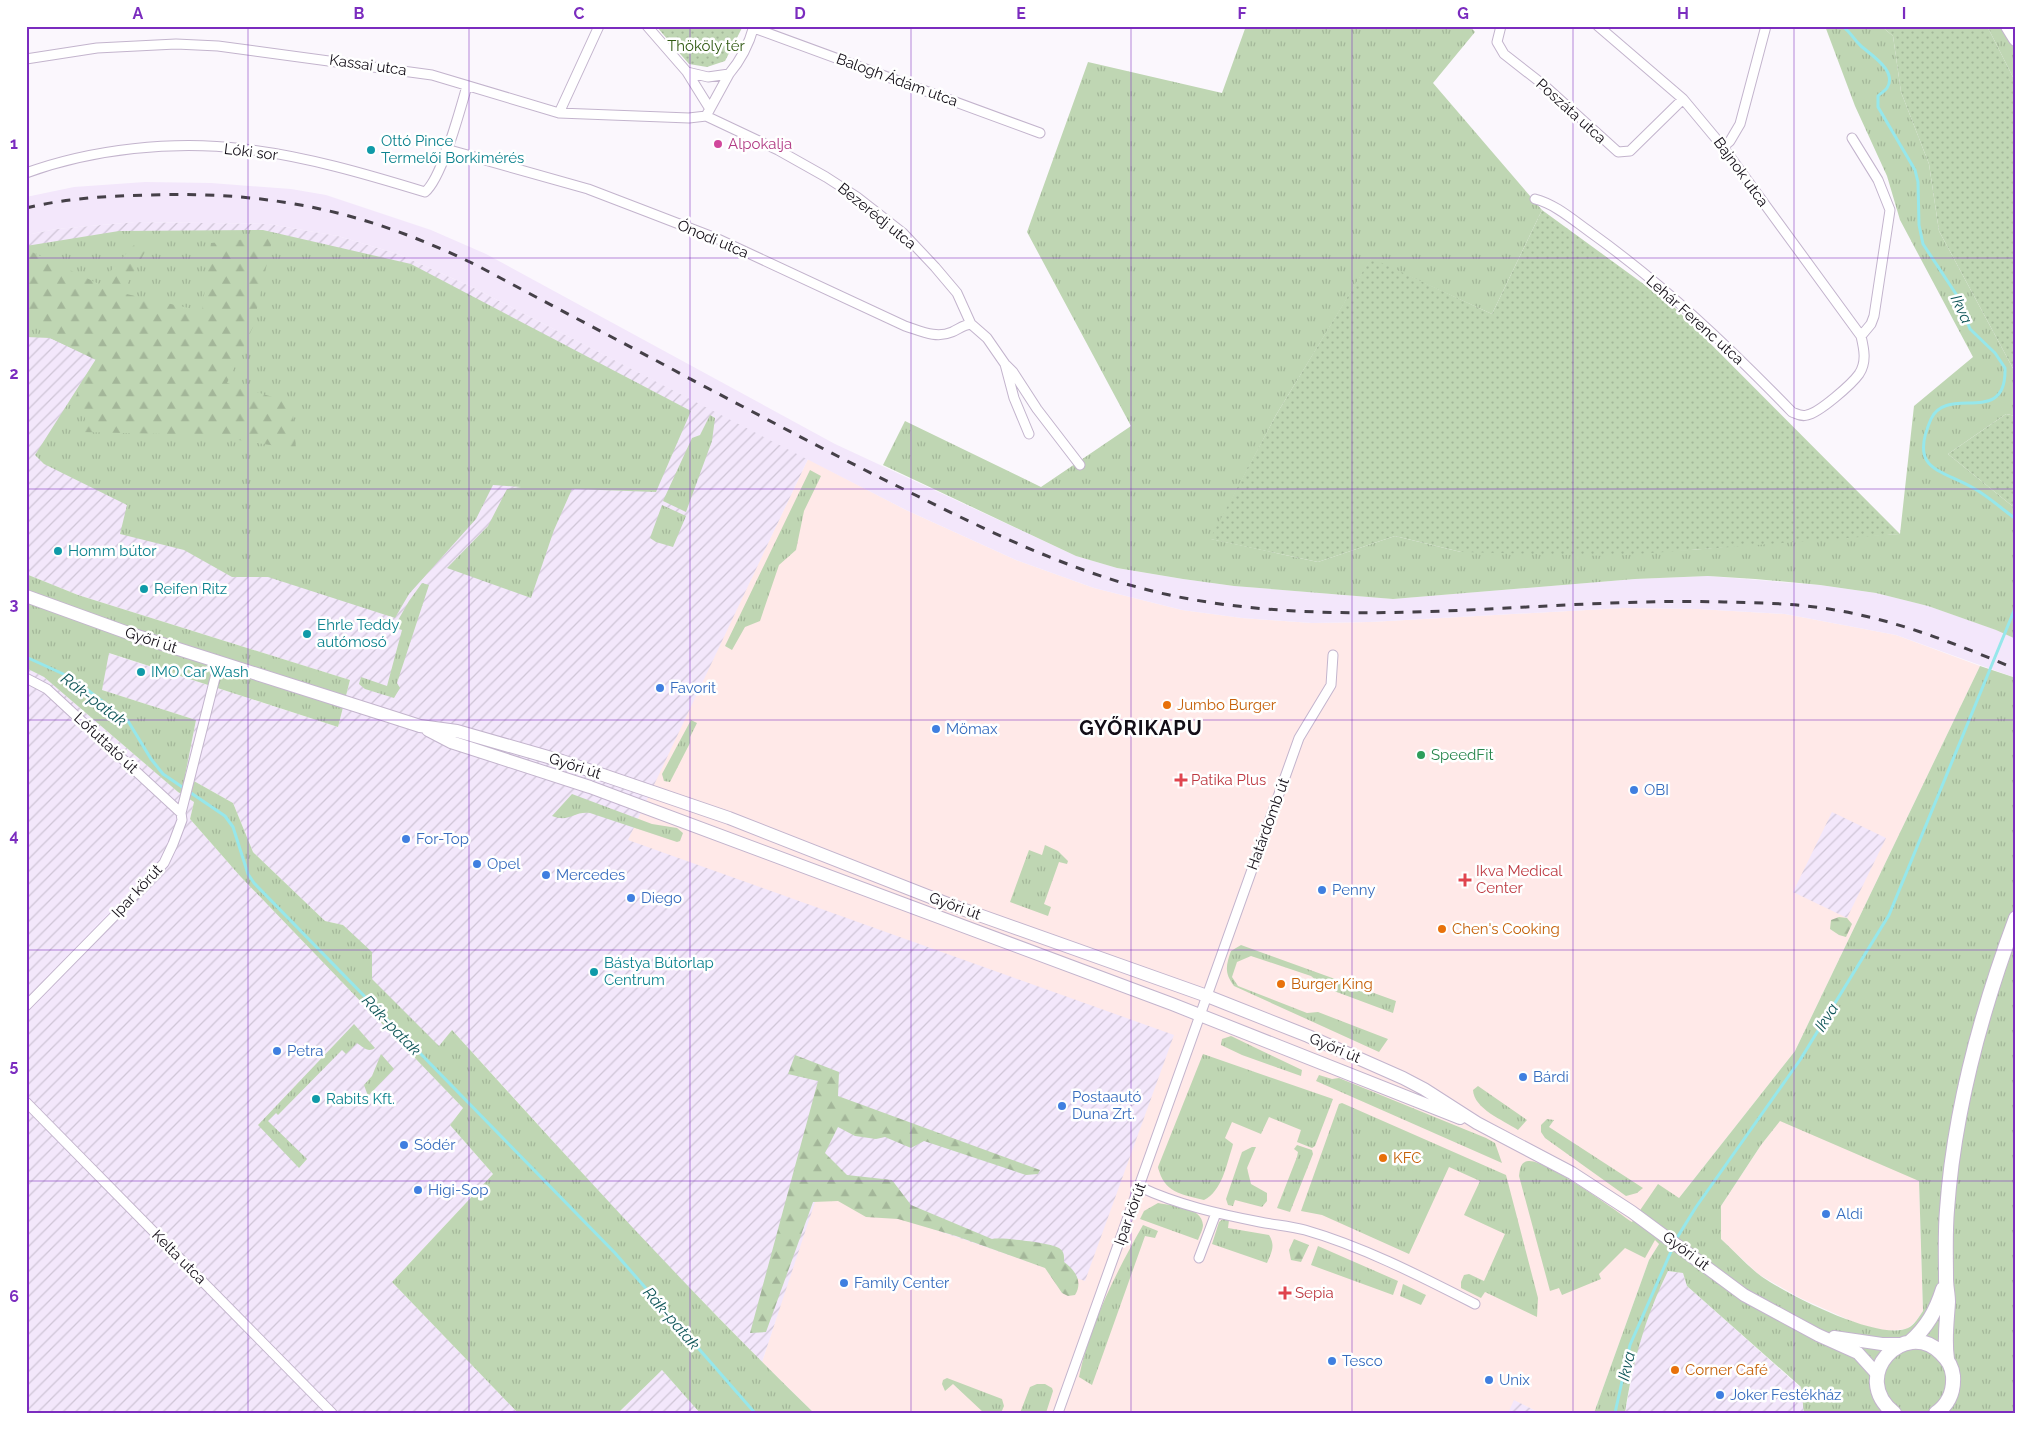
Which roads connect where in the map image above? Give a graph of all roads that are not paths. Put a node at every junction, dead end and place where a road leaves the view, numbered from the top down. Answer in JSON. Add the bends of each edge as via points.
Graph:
{"nodes":[{"id":1,"x":599,"y":26,"type":"edge"},
{"id":2,"x":647,"y":26,"type":"edge"},
{"id":3,"x":1501,"y":26,"type":"edge"},
{"id":4,"x":1598,"y":26,"type":"edge"},
{"id":5,"x":1766,"y":26,"type":"edge"},
{"id":6,"x":2008,"y":26,"type":"edge"},
{"id":7,"x":754,"y":27,"type":"edge"},
{"id":8,"x":2016,"y":39,"type":"edge"},
{"id":9,"x":26,"y":59,"type":"edge"},
{"id":10,"x":687,"y":72,"type":"junction"},
{"id":11,"x":729,"y":74,"type":"junction"},
{"id":12,"x":467,"y":86,"type":"junction"},
{"id":13,"x":1683,"y":99,"type":"junction"},
{"id":14,"x":708,"y":112,"type":"junction"},
{"id":15,"x":560,"y":113,"type":"junction"},
{"id":16,"x":1040,"y":133,"type":"dead end"},
{"id":17,"x":1852,"y":138,"type":"dead end"},
{"id":18,"x":1723,"y":147,"type":"junction"},
{"id":19,"x":446,"y":149,"type":"junction"},
{"id":20,"x":26,"y":173,"type":"edge"},
{"id":21,"x":1535,"y":199,"type":"dead end"},
{"id":22,"x":971,"y":324,"type":"junction"},
{"id":23,"x":1861,"y":336,"type":"junction"},
{"id":24,"x":1005,"y":364,"type":"junction"},
{"id":25,"x":1848,"y":385,"type":"joint"},
{"id":26,"x":1029,"y":434,"type":"dead end"},
{"id":27,"x":1080,"y":465,"type":"dead end"},
{"id":28,"x":26,"y":596,"type":"edge"},
{"id":29,"x":1333,"y":655,"type":"dead end"},
{"id":30,"x":219,"y":662,"type":"junction"},
{"id":31,"x":26,"y":678,"type":"edge"},
{"id":32,"x":420,"y":726,"type":"junction"},
{"id":33,"x":182,"y":813,"type":"junction"},
{"id":34,"x":2016,"y":918,"type":"edge"},
{"id":35,"x":1207,"y":996,"type":"junction"},
{"id":36,"x":26,"y":1006,"type":"edge"},
{"id":37,"x":1200,"y":1015,"type":"junction"},
{"id":38,"x":26,"y":1102,"type":"edge"},
{"id":39,"x":1477,"y":1123,"type":"junction"},
{"id":40,"x":1140,"y":1187,"type":"junction"},
{"id":41,"x":1216,"y":1213,"type":"junction"},
{"id":42,"x":1199,"y":1258,"type":"dead end"},
{"id":43,"x":1946,"y":1281,"type":"junction"},
{"id":44,"x":1475,"y":1304,"type":"dead end"},
{"id":45,"x":1818,"y":1334,"type":"junction"},
{"id":46,"x":1907,"y":1343,"type":"junction"},
{"id":47,"x":1947,"y":1359,"type":"junction"},
{"id":48,"x":1877,"y":1374,"type":"junction"},
{"id":49,"x":1947,"y":1407,"type":"edge"},
{"id":50,"x":332,"y":1413,"type":"edge"},
{"id":51,"x":1058,"y":1413,"type":"edge"},
{"id":52,"x":1894,"y":1413,"type":"edge"},
{"id":53,"x":1936,"y":1413,"type":"edge"}],
"edges":[{"from":1,"to":15,"type":"street"},
{"from":2,"to":10,"type":"street"},
{"from":3,"to":13,"type":"street","name":"Poszáta utca","via":[[1496,42],[1504,54],[1618,152],[1630,151]]},
{"from":4,"to":13,"type":"street","name":"Bajnok utca"},
{"from":5,"to":18,"type":"street","via":[[1740,124]]},
{"from":6,"to":8,"type":"main road"},
{"from":7,"to":11,"type":"street","via":[[748,45]]},
{"from":7,"to":16,"type":"street","name":"Balogh Ádám utca"},
{"from":9,"to":12,"type":"street","name":"Kassai utca","via":[[97,48],[176,44],[218,46],[432,75]]},
{"from":10,"to":11,"type":"street","via":[[708,77]]},
{"from":10,"to":14,"type":"street"},
{"from":11,"to":14,"type":"street"},
{"from":12,"to":15,"type":"street","name":"Kassai utca"},
{"from":12,"to":19,"type":"street"},
{"from":13,"to":18,"type":"street","name":"Bajnok utca"},
{"from":14,"to":15,"type":"street","name":"Kassai utca","via":[[689,118]]},
{"from":14,"to":22,"type":"street","name":"Bezerédj utca","via":[[826,177],[903,233],[957,293]]},
{"from":17,"to":23,"type":"street","via":[[1878,180],[1890,210],[1874,316]]},
{"from":18,"to":23,"type":"street","name":"Bajnok utca"},
{"from":19,"to":20,"type":"street","name":"Lóki sor","via":[[425,192],[303,160],[234,148],[178,146],[125,150],[58,161]]},
{"from":19,"to":22,"type":"street","name":"Ónodi utca","via":[[588,189],[718,239],[889,319],[935,336]]},
{"from":21,"to":25,"type":"street","name":"Lehár Ferenc utca","via":[[1571,218],[1676,300],[1792,412],[1804,416],[1811,414]]},
{"from":22,"to":24,"type":"street","name":"Bezerédj utca","via":[[987,338]]},
{"from":23,"to":25,"type":"street","name":"Bajnok utca","via":[[1866,356],[1859,374]]},
{"from":24,"to":26,"type":"street","name":"Bezerédj utca","via":[[1014,398]]},
{"from":24,"to":27,"type":"street","name":"Bezerédj utca"},
{"from":28,"to":30,"type":"main road","name":"Győri út"},
{"from":29,"to":35,"type":"street","name":"Határdomb út","via":[[1331,685],[1299,738]]},
{"from":30,"to":32,"type":"main road","name":"Győri út"},
{"from":30,"to":33,"type":"street","name":"Ipar körút"},
{"from":31,"to":33,"type":"street","name":"Lófuttató út","via":[[47,689]]},
{"from":32,"to":35,"type":"main road","name":"Győri út","via":[[456,731],[562,761],[729,818],[948,904]]},
{"from":32,"to":37,"type":"main road","name":"Győri út","via":[[452,742],[598,790]]},
{"from":33,"to":36,"type":"street","name":"Ipar körút","via":[[164,863]]},
{"from":34,"to":43,"type":"main road","via":[[1970,1063],[1956,1132],[1947,1212]]},
{"from":35,"to":37,"type":"street","name":"Határdomb út"},
{"from":35,"to":39,"type":"main road","name":"Győri út","via":[[1403,1078]]},
{"from":37,"to":39,"type":"main road","name":"Győri út","via":[[1444,1113]]},
{"from":37,"to":40,"type":"street","name":"Ipar körút"},
{"from":38,"to":50,"type":"street","name":"Kelta utca"},
{"from":39,"to":45,"type":"main road","name":"Győri út","via":[[1572,1173],[1744,1294]]},
{"from":40,"to":41,"type":"street"},
{"from":40,"to":51,"type":"street","name":"Ipar körút"},
{"from":41,"to":42,"type":"street"},
{"from":41,"to":44,"type":"street","via":[[1292,1227],[1333,1239]]},
{"from":43,"to":46,"type":"main road","via":[[1932,1318]]},
{"from":43,"to":47,"type":"main road"},
{"from":45,"to":46,"type":"main road","name":"Győri út","via":[[1882,1344]]},
{"from":45,"to":48,"type":"main road","name":"Győri út","via":[[1858,1353]]},
{"from":46,"to":47,"type":"main road","via":[[1929,1345]]},
{"from":46,"to":48,"type":"main road","via":[[1890,1351]]},
{"from":47,"to":49,"type":"main road","via":[[1953,1382]]},
{"from":48,"to":52,"type":"main road","via":[[1878,1392]]},
{"from":49,"to":53,"type":"main road"}]}
